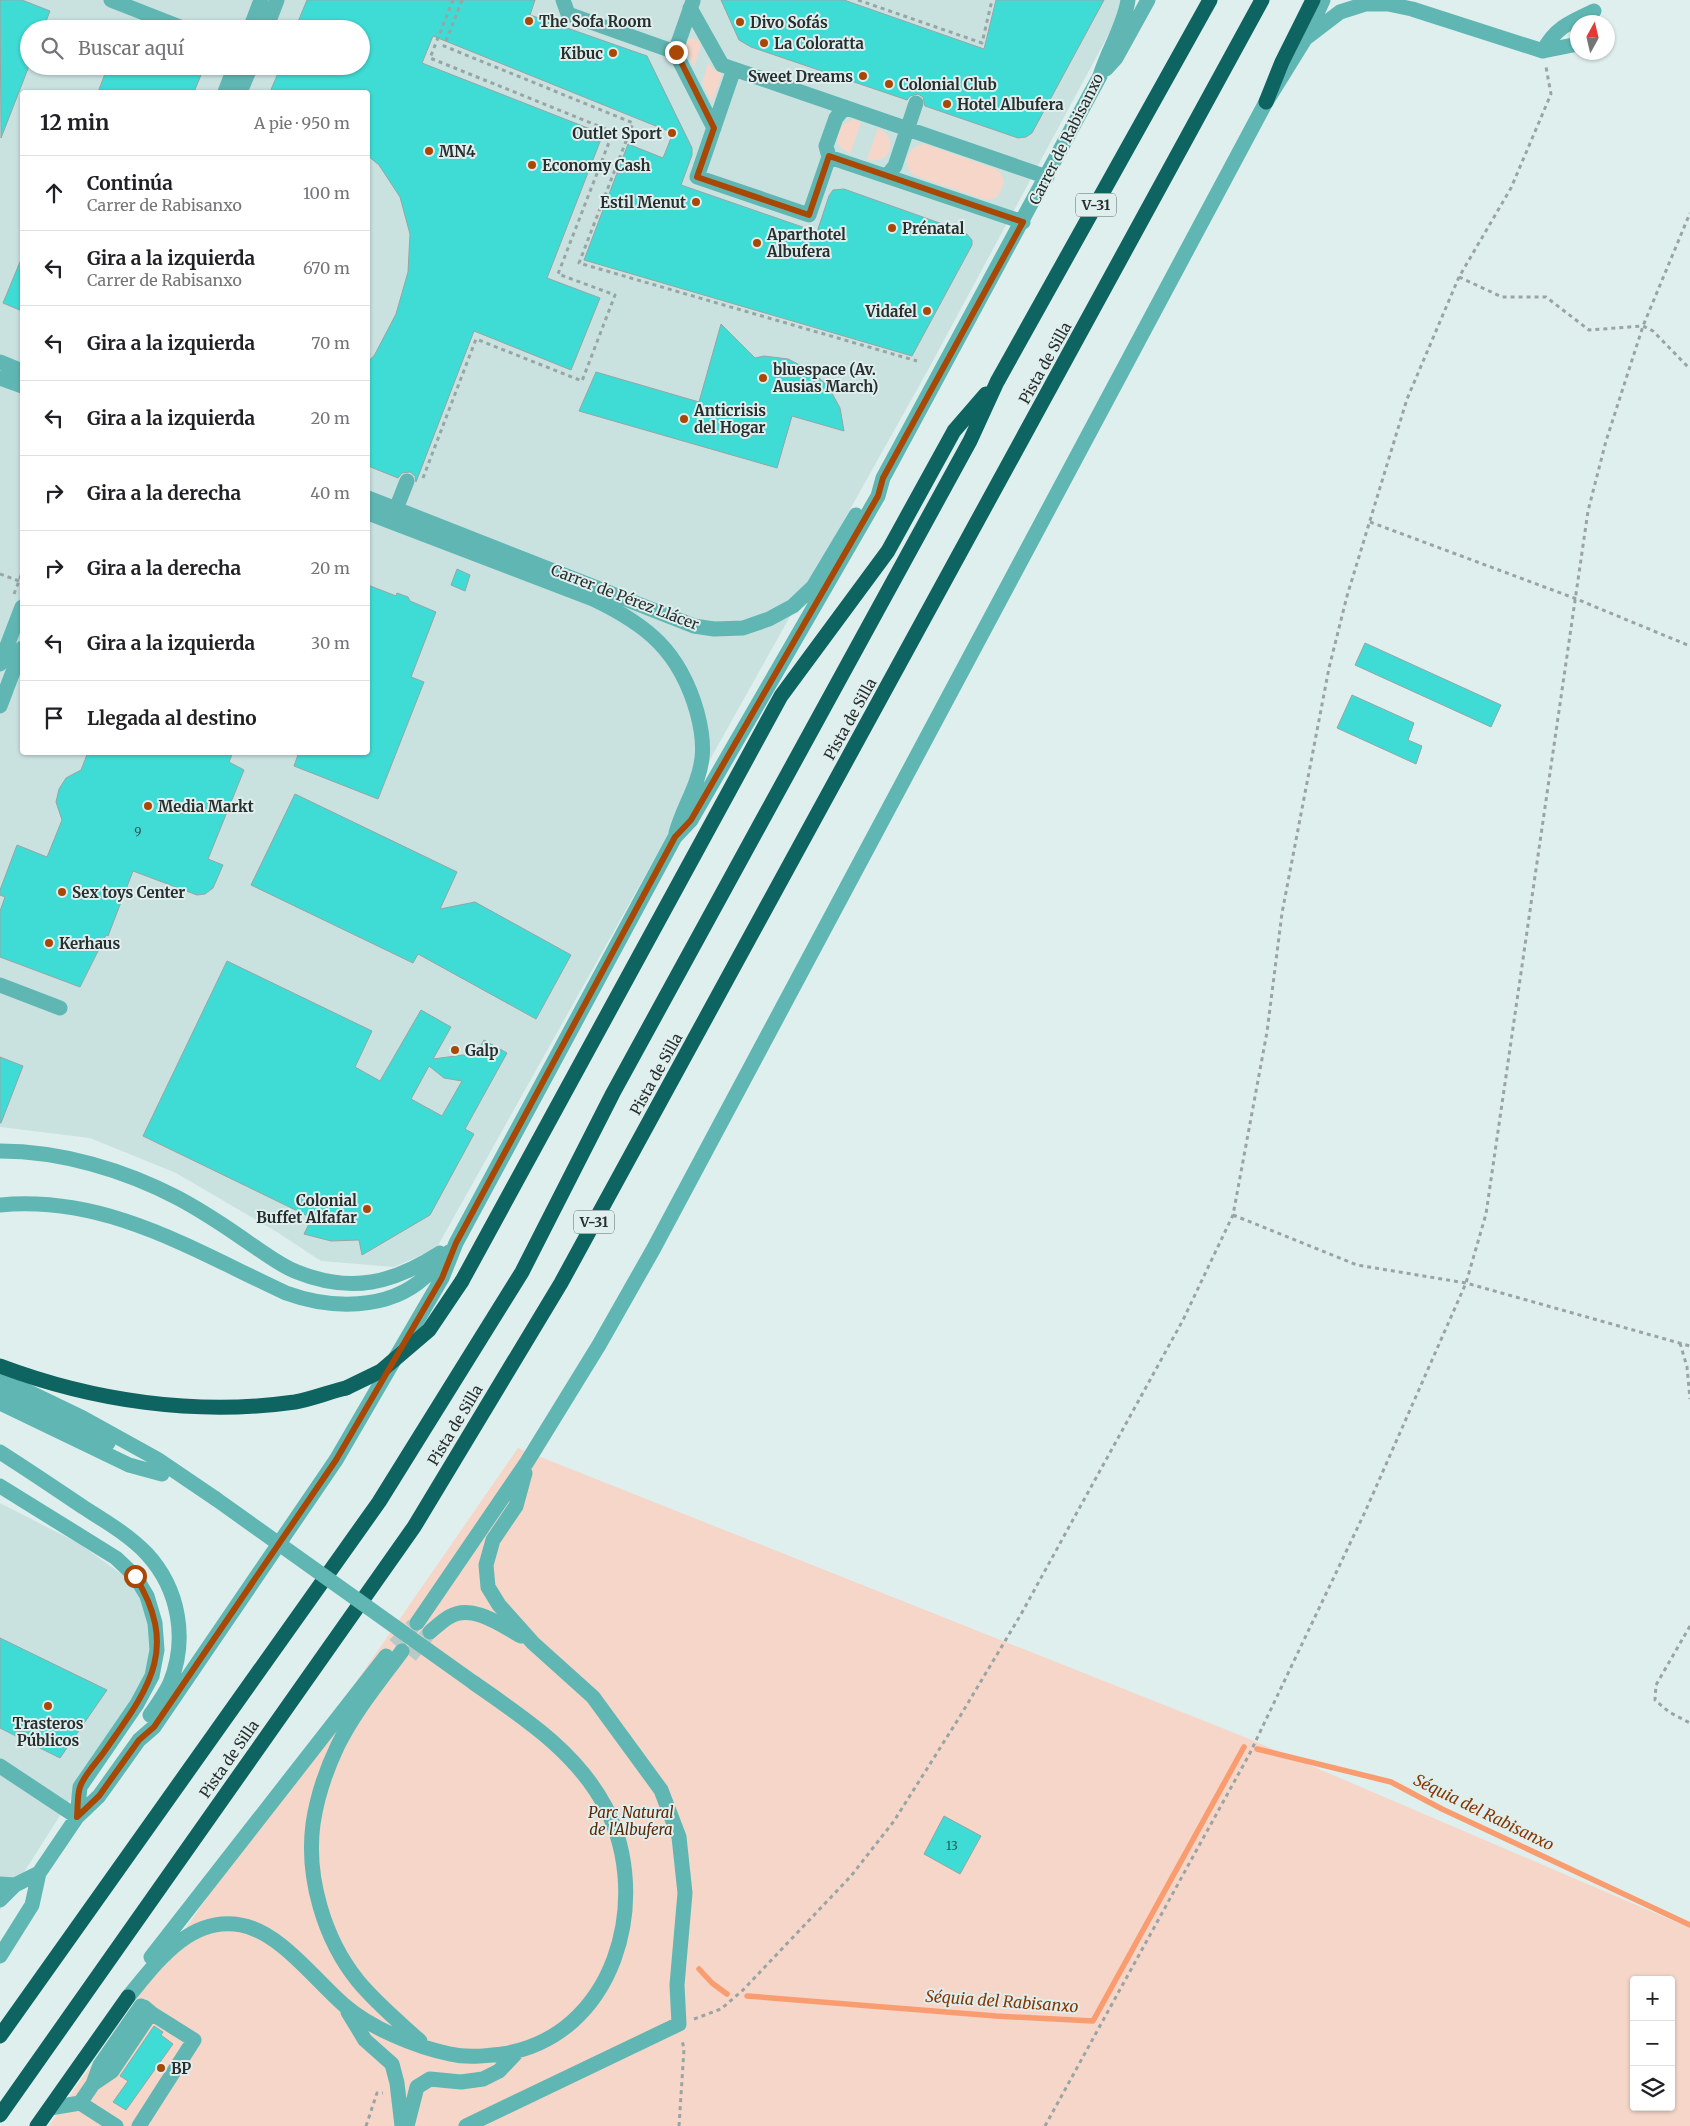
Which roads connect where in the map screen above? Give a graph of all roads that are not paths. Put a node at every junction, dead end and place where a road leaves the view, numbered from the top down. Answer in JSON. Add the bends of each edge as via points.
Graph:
{"nodes":[{"id":1,"x":110,"y":0,"type":"edge"},
{"id":2,"x":261,"y":0,"type":"edge"},
{"id":3,"x":277,"y":0,"type":"edge"},
{"id":4,"x":563,"y":0,"type":"edge"},
{"id":5,"x":1128,"y":0,"type":"edge"},
{"id":6,"x":1148,"y":0,"type":"edge"},
{"id":7,"x":1210,"y":0,"type":"edge"},
{"id":8,"x":1262,"y":0,"type":"edge"},
{"id":9,"x":1313,"y":0,"type":"edge"},
{"id":10,"x":1323,"y":0,"type":"edge"},
{"id":11,"x":692,"y":4,"type":"edge"},
{"id":12,"x":1596,"y":11,"type":"edge"},
{"id":13,"x":162,"y":20,"type":"edge"},
{"id":14,"x":253,"y":20,"type":"edge"},
{"id":15,"x":269,"y":20,"type":"edge"},
{"id":16,"x":1305,"y":39,"type":"junction"},
{"id":17,"x":1570,"y":46,"type":"edge"},
{"id":18,"x":676,"y":52,"type":"junction"},
{"id":19,"x":1543,"y":52,"type":"junction"},
{"id":20,"x":734,"y":69,"type":"junction"},
{"id":21,"x":232,"y":75,"type":"edge"},
{"id":22,"x":247,"y":75,"type":"edge"},
{"id":23,"x":1100,"y":76,"type":"junction"},
{"id":24,"x":226,"y":90,"type":"edge"},
{"id":25,"x":241,"y":90,"type":"edge"},
{"id":26,"x":1266,"y":102,"type":"junction"},
{"id":27,"x":916,"y":103,"type":"dead end"},
{"id":28,"x":845,"y":108,"type":"junction"},
{"id":29,"x":714,"y":128,"type":"junction"},
{"id":30,"x":907,"y":129,"type":"junction"},
{"id":31,"x":829,"y":156,"type":"junction"},
{"id":32,"x":887,"y":176,"type":"junction"},
{"id":33,"x":1047,"y":177,"type":"junction"},
{"id":34,"x":1023,"y":222,"type":"junction"},
{"id":35,"x":0,"y":362,"type":"edge"},
{"id":36,"x":20,"y":370,"type":"edge"},
{"id":37,"x":0,"y":378,"type":"edge"},
{"id":38,"x":997,"y":382,"type":"junction"},
{"id":39,"x":20,"y":385,"type":"edge"},
{"id":40,"x":883,"y":478,"type":"junction"},
{"id":41,"x":407,"y":481,"type":"dead end"},
{"id":42,"x":370,"y":499,"type":"edge"},
{"id":43,"x":396,"y":509,"type":"junction"},
{"id":44,"x":370,"y":514,"type":"edge"},
{"id":45,"x":20,"y":612,"type":"edge"},
{"id":46,"x":20,"y":658,"type":"edge"},
{"id":47,"x":0,"y":664,"type":"edge"},
{"id":48,"x":0,"y":706,"type":"edge"},
{"id":49,"x":675,"y":837,"type":"junction"},
{"id":50,"x":0,"y":985,"type":"edge"},
{"id":51,"x":60,"y":1008,"type":"dead end"},
{"id":52,"x":0,"y":1151,"type":"edge"},
{"id":53,"x":0,"y":1205,"type":"edge"},
{"id":54,"x":456,"y":1243,"type":"junction"},
{"id":55,"x":0,"y":1366,"type":"edge"},
{"id":56,"x":0,"y":1378,"type":"edge"},
{"id":57,"x":0,"y":1390,"type":"edge"},
{"id":58,"x":0,"y":1403,"type":"edge"},
{"id":59,"x":0,"y":1452,"type":"edge"},
{"id":60,"x":528,"y":1462,"type":"junction"},
{"id":61,"x":162,"y":1474,"type":"junction"},
{"id":62,"x":0,"y":1486,"type":"edge"},
{"id":63,"x":216,"y":1499,"type":"junction"},
{"id":64,"x":417,"y":1623,"type":"tunnel mouth"},
{"id":65,"x":430,"y":1632,"type":"tunnel mouth"},
{"id":66,"x":533,"y":1643,"type":"junction"},
{"id":67,"x":139,"y":1740,"type":"junction"},
{"id":68,"x":0,"y":1766,"type":"edge"},
{"id":69,"x":77,"y":1817,"type":"junction"},
{"id":70,"x":39,"y":1873,"type":"junction"},
{"id":71,"x":7,"y":1884,"type":"edge"},
{"id":72,"x":0,"y":1900,"type":"edge"},
{"id":73,"x":0,"y":1956,"type":"edge"},
{"id":74,"x":128,"y":1997,"type":"junction"},
{"id":75,"x":345,"y":2006,"type":"junction"},
{"id":76,"x":146,"y":2009,"type":"junction"},
{"id":77,"x":0,"y":2036,"type":"edge"},
{"id":78,"x":425,"y":2046,"type":"junction"},
{"id":79,"x":518,"y":2051,"type":"junction"},
{"id":80,"x":80,"y":2103,"type":"junction"},
{"id":81,"x":50,"y":2108,"type":"junction"},
{"id":82,"x":0,"y":2115,"type":"edge"},
{"id":83,"x":37,"y":2126,"type":"edge"},
{"id":84,"x":116,"y":2126,"type":"edge"},
{"id":85,"x":139,"y":2126,"type":"edge"},
{"id":86,"x":402,"y":2126,"type":"edge"},
{"id":87,"x":407,"y":2126,"type":"edge"},
{"id":88,"x":466,"y":2126,"type":"edge"}],
"edges":[{"from":1,"to":13,"type":"street"},
{"from":2,"to":14,"type":"street"},
{"from":3,"to":15,"type":"street"},
{"from":4,"to":18,"type":"street","via":[[568,14]]},
{"from":5,"to":23,"type":"street","name":"Carrer de Rabisanxo","via":[[1126,14],[1106,55]]},
{"from":6,"to":23,"type":"street","via":[[1116,58]]},
{"from":7,"to":38,"type":"highway","name":"Pista de Silla","number":"V-31"},
{"from":8,"to":82,"type":"highway","name":"Pista de Silla","number":"V-31","via":[[556,1291],[414,1527]]},
{"from":9,"to":26,"type":"highway"},
{"from":10,"to":16,"type":"street"},
{"from":11,"to":18,"type":"street"},
{"from":11,"to":20,"type":"street","via":[[722,65]]},
{"from":12,"to":19,"type":"street","via":[[1551,36]]},
{"from":16,"to":19,"type":"street","via":[[1340,12],[1365,4],[1388,4]]},
{"from":16,"to":26,"type":"street"},
{"from":17,"to":19,"type":"street"},
{"from":18,"to":29,"type":"street"},
{"from":20,"to":28,"type":"street"},
{"from":20,"to":29,"type":"street"},
{"from":21,"to":24,"type":"street"},
{"from":22,"to":25,"type":"street"},
{"from":23,"to":33,"type":"street","name":"Carrer de Rabisanxo"},
{"from":26,"to":60,"type":"street","via":[[654,1248]]},
{"from":27,"to":30,"type":"street"},
{"from":28,"to":30,"type":"street"},
{"from":28,"to":31,"type":"street","via":[[836,118],[826,146]]},
{"from":29,"to":31,"type":"street","via":[[697,177],[738,198],[809,215]]},
{"from":30,"to":32,"type":"street","via":[[895,166]]},
{"from":30,"to":33,"type":"street"},
{"from":31,"to":32,"type":"street"},
{"from":32,"to":34,"type":"street"},
{"from":33,"to":34,"type":"street","name":"Carrer de Rabisanxo"},
{"from":34,"to":40,"type":"street","name":"Carrer de Rabisanxo"},
{"from":35,"to":36,"type":"street"},
{"from":37,"to":39,"type":"street"},
{"from":38,"to":55,"type":"highway","bridge":true,"via":[[954,431],[888,551],[781,696],[462,1281],[429,1330],[381,1371],[346,1388],[296,1402],[196,1407],[135,1402],[88,1393]]},
{"from":38,"to":77,"type":"highway","name":"Pista de Silla","number":"V-31","via":[[970,441],[614,1094],[522,1272],[379,1502]]},
{"from":40,"to":43,"type":"street","name":"Carrer de Pérez Llácer","via":[[869,492],[813,587],[793,606],[743,628],[694,626]]},
{"from":40,"to":49,"type":"street","name":"Carrer de Rabisanxo","via":[[878,496],[820,598],[691,820]]},
{"from":41,"to":43,"type":"street"},
{"from":42,"to":43,"type":"street","name":"Carrer de Pérez Llácer"},
{"from":44,"to":49,"type":"street","name":"Carrer de Pérez Llácer","via":[[593,599],[625,614],[657,640],[676,662],[692,693],[702,730],[702,757],[696,784]]},
{"from":45,"to":47,"type":"street"},
{"from":46,"to":48,"type":"street"},
{"from":49,"to":54,"type":"street","name":"Carrer de Rabisanxo"},
{"from":50,"to":51,"type":"street"},
{"from":52,"to":54,"type":"street","via":[[70,1160],[154,1186],[296,1272],[333,1282],[376,1282],[393,1278],[414,1270]]},
{"from":53,"to":54,"type":"street","via":[[61,1205],[116,1216],[162,1234],[286,1293],[336,1305],[364,1303],[412,1288]]},
{"from":54,"to":67,"type":"street","name":"Carrer de Rabisanxo","via":[[442,1278],[336,1460],[154,1727]]},
{"from":56,"to":63,"type":"street","via":[[83,1418],[157,1459]]},
{"from":57,"to":61,"type":"street","via":[[100,1439]]},
{"from":58,"to":61,"type":"street","via":[[129,1465]]},
{"from":59,"to":67,"type":"street","via":[[127,1536],[147,1554],[175,1600],[180,1631],[177,1657],[170,1682],[145,1723]]},
{"from":60,"to":64,"type":"street"},
{"from":60,"to":66,"type":"street","via":[[516,1506],[493,1540],[486,1565],[488,1587],[499,1605]]},
{"from":61,"to":63,"type":"street"},
{"from":62,"to":69,"type":"street","name":"Carrer de Rabisanxo","via":[[116,1558],[135,1576],[147,1596],[155,1623],[156,1650],[152,1676],[80,1786]]},
{"from":63,"to":79,"type":"street","bridge":true,"via":[[532,1724],[565,1752],[588,1779],[606,1808],[626,1870],[626,1901],[616,1956],[608,1976],[591,2002],[570,2024],[546,2040]]},
{"from":65,"to":66,"type":"street","via":[[450,1616],[484,1615]]},
{"from":66,"to":88,"type":"street","via":[[592,1697],[627,1742],[661,1790],[679,1836],[686,1893],[677,1985],[679,2024]]},
{"from":67,"to":69,"type":"street","name":"Carrer de Rabisanxo","via":[[99,1796]]},
{"from":68,"to":69,"type":"street"},
{"from":69,"to":70,"type":"street","name":"Carrer de Rabisanxo"},
{"from":70,"to":71,"type":"street"},
{"from":70,"to":73,"type":"street","via":[[32,1905]]},
{"from":71,"to":72,"type":"street"},
{"from":74,"to":75,"type":"street","via":[[177,1942],[200,1929],[225,1924],[258,1930],[278,1943]]},
{"from":74,"to":76,"type":"street"},
{"from":74,"to":78,"type":"street","via":[[148,1962],[402,1651],[348,1728],[324,1778],[313,1824],[312,1858],[317,1894],[341,1956],[357,1981]]},
{"from":74,"to":81,"type":"highway"},
{"from":75,"to":78,"type":"street","via":[[365,2021]]},
{"from":75,"to":86,"type":"street","via":[[365,2040],[392,2064]]},
{"from":76,"to":80,"type":"street","via":[[112,2071],[93,2084]]},
{"from":76,"to":85,"type":"street","via":[[194,2040]]},
{"from":78,"to":79,"type":"street","via":[[450,2054],[480,2057]]},
{"from":79,"to":87,"type":"street","via":[[499,2071],[483,2079],[461,2082],[430,2079],[417,2087]]},
{"from":80,"to":81,"type":"street"},
{"from":80,"to":84,"type":"street"},
{"from":81,"to":83,"type":"highway"}]}
